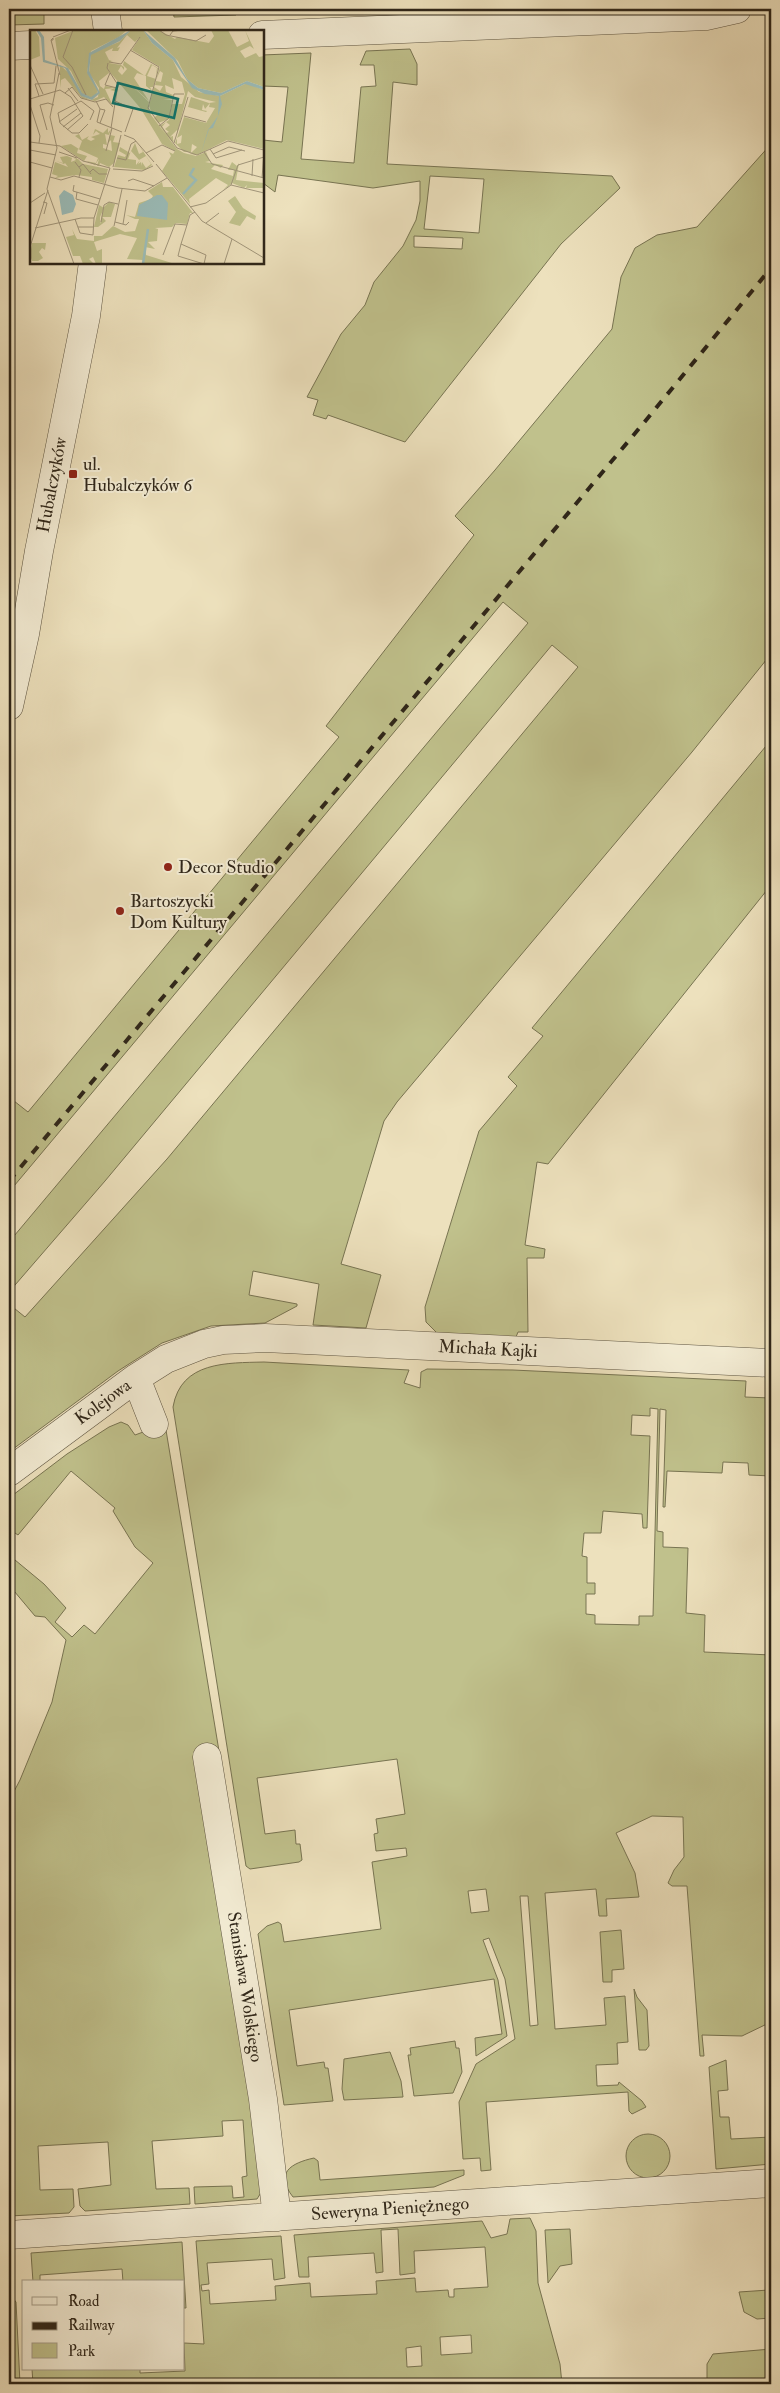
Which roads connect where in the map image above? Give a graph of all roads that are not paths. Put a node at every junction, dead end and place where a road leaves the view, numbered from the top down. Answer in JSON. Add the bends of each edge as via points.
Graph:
{"nodes":[{"id":1,"x":106,"y":9,"type":"edge"},
{"id":2,"x":737,"y":9,"type":"edge"},
{"id":3,"x":607,"y":14,"type":"edge"},
{"id":4,"x":108,"y":30,"type":"edge"},
{"id":5,"x":264,"y":35,"type":"edge"},
{"id":6,"x":30,"y":45,"type":"edge"},
{"id":7,"x":9,"y":46,"type":"edge"},
{"id":8,"x":93,"y":264,"type":"edge"},
{"id":9,"x":9,"y":706,"type":"edge"},
{"id":10,"x":204,"y":1344,"type":"joint"},
{"id":11,"x":771,"y":1363,"type":"edge"},
{"id":12,"x":136,"y":1378,"type":"junction"},
{"id":13,"x":154,"y":1424,"type":"dead end"},
{"id":14,"x":9,"y":1472,"type":"edge"},
{"id":15,"x":208,"y":1757,"type":"dead end"},
{"id":16,"x":771,"y":2183,"type":"edge"},
{"id":17,"x":278,"y":2217,"type":"junction"},
{"id":18,"x":9,"y":2235,"type":"edge"}],
"edges":[{"from":1,"to":4,"type":"street"},
{"from":2,"to":3,"type":"street","via":[[706,16]]},
{"from":3,"to":5,"type":"street"},
{"from":6,"to":7,"type":"street"},
{"from":8,"to":9,"type":"street","name":"Hubalczyków","via":[[86,316]]},
{"from":10,"to":11,"type":"street","name":"Michała Kajki","via":[[265,1338]]},
{"from":10,"to":12,"type":"street","name":"Kolejowa","via":[[166,1359]]},
{"from":12,"to":13,"type":"street"},
{"from":12,"to":14,"type":"street","name":"Kolejowa"},
{"from":15,"to":17,"type":"street","name":"Stanisława Wolskiego","via":[[266,2116]]},
{"from":16,"to":17,"type":"street","name":"Seweryna Pieniężnego"},
{"from":17,"to":18,"type":"street","name":"Seweryna Pieniężnego"}]}
